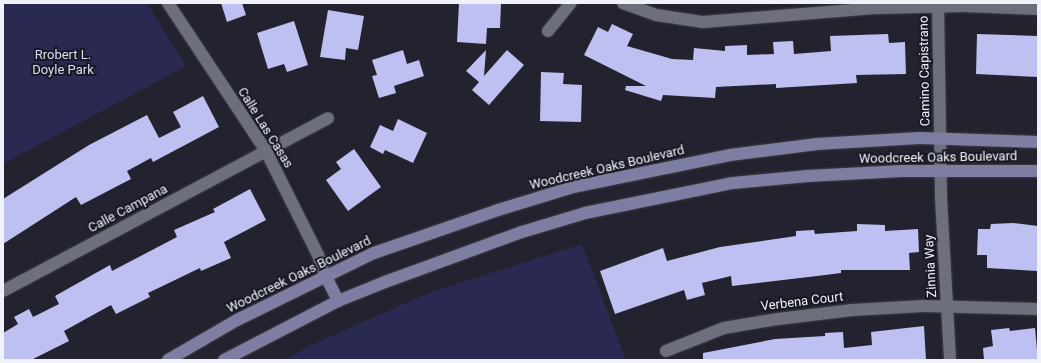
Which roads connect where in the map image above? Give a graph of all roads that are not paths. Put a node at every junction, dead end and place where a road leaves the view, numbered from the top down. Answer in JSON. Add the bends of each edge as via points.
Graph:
{"nodes":[{"id":1,"x":168,"y":3,"type":"edge"},
{"id":2,"x":571,"y":3,"type":"edge"},
{"id":3,"x":623,"y":3,"type":"edge"},
{"id":4,"x":938,"y":5,"type":"edge"},
{"id":5,"x":1038,"y":9,"type":"edge"},
{"id":6,"x":548,"y":31,"type":"dead end"},
{"id":7,"x":328,"y":118,"type":"dead end"},
{"id":8,"x":940,"y":139,"type":"junction"},
{"id":9,"x":1038,"y":142,"type":"edge"},
{"id":10,"x":266,"y":151,"type":"junction"},
{"id":11,"x":940,"y":171,"type":"junction"},
{"id":12,"x":1038,"y":171,"type":"edge"},
{"id":13,"x":325,"y":275,"type":"junction"},
{"id":14,"x":3,"y":291,"type":"edge"},
{"id":15,"x":338,"y":301,"type":"junction"},
{"id":16,"x":947,"y":306,"type":"junction"},
{"id":17,"x":1038,"y":308,"type":"edge"},
{"id":18,"x":666,"y":351,"type":"dead end"},
{"id":19,"x":168,"y":360,"type":"edge"},
{"id":20,"x":224,"y":360,"type":"edge"},
{"id":21,"x":950,"y":360,"type":"edge"}],
"edges":[{"from":1,"to":10,"type":"street","name":"Calle Las Casas","via":[[188,38]]},
{"from":2,"to":6,"type":"street"},
{"from":3,"to":4,"type":"street","via":[[656,15],[703,22],[823,11]]},
{"from":4,"to":5,"type":"street"},
{"from":4,"to":8,"type":"street","name":"Camino Capistrano"},
{"from":7,"to":10,"type":"street","name":"Calle Campana"},
{"from":8,"to":9,"type":"main road","name":"Woodcreek Oaks Boulevard"},
{"from":8,"to":11,"type":"street","name":"Camino Capistrano"},
{"from":8,"to":13,"type":"main road","name":"Woodcreek Oaks Boulevard","via":[[817,144],[730,155],[654,169],[573,187],[491,212],[374,253]]},
{"from":10,"to":13,"type":"street","name":"Calle Las Casas","via":[[318,255]]},
{"from":10,"to":14,"type":"street","name":"Calle Campana"},
{"from":11,"to":12,"type":"main road","name":"Woodcreek Oaks Boulevard"},
{"from":11,"to":15,"type":"main road","name":"Woodcreek Oaks Boulevard","via":[[808,176],[733,183],[585,213],[458,254]]},
{"from":11,"to":16,"type":"street","name":"Zinnia Way"},
{"from":13,"to":15,"type":"main road"},
{"from":13,"to":19,"type":"main road","name":"Woodcreek Oaks Boulevard","via":[[237,320]]},
{"from":15,"to":20,"type":"main road","name":"Woodcreek Oaks Boulevard"},
{"from":16,"to":17,"type":"street","name":"Verbena Court"},
{"from":16,"to":18,"type":"street","name":"Verbena Court","via":[[852,310],[778,319],[724,328]]},
{"from":16,"to":21,"type":"street","name":"Zinnia Way"}]}
